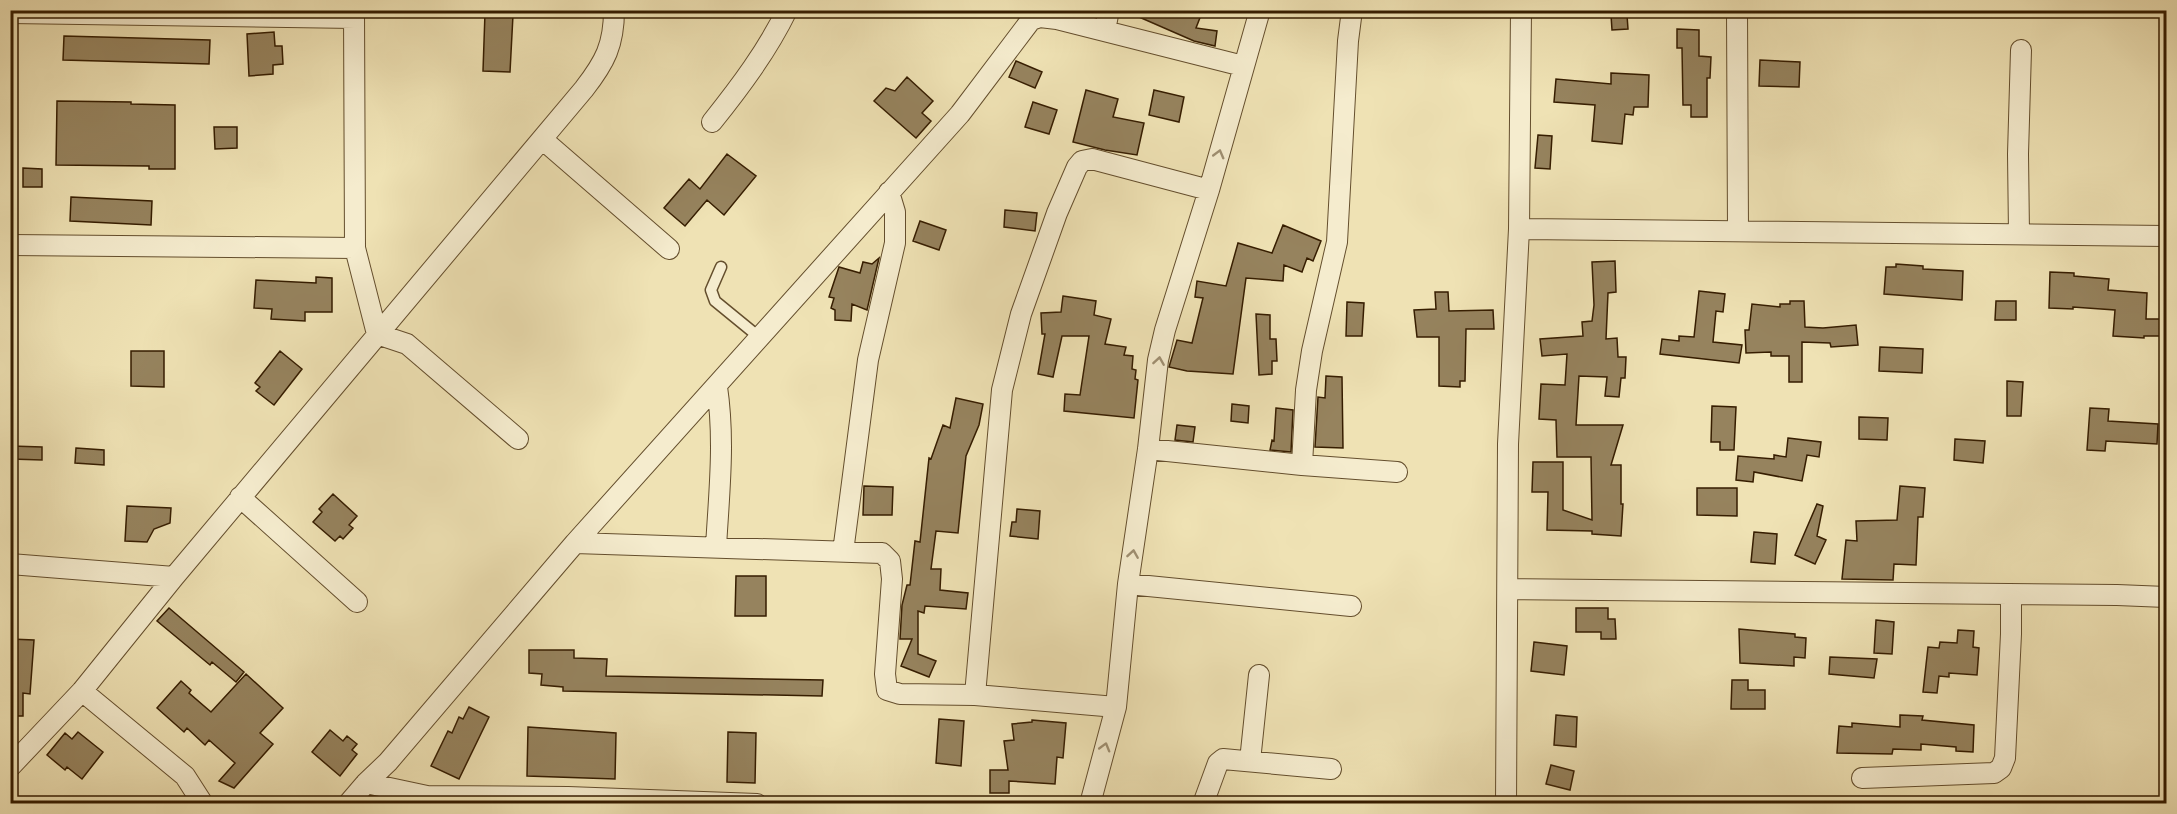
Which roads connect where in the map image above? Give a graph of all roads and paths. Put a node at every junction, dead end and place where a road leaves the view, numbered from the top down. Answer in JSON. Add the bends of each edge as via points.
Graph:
{"nodes":[{"id":1,"x":614,"y":10,"type":"edge"},
{"id":2,"x":787,"y":10,"type":"edge"},
{"id":3,"x":1109,"y":10,"type":"edge"},
{"id":4,"x":1260,"y":10,"type":"edge"},
{"id":5,"x":1352,"y":10,"type":"edge"},
{"id":6,"x":1521,"y":10,"type":"edge"},
{"id":7,"x":1737,"y":10,"type":"edge"},
{"id":8,"x":10,"y":13,"type":"edge"},
{"id":9,"x":354,"y":14,"type":"edge"},
{"id":10,"x":1105,"y":30,"type":"junction"},
{"id":11,"x":2021,"y":50,"type":"dead end"},
{"id":12,"x":1243,"y":66,"type":"junction"},
{"id":13,"x":712,"y":122,"type":"dead end"},
{"id":14,"x":542,"y":139,"type":"junction"},
{"id":15,"x":1209,"y":190,"type":"junction"},
{"id":16,"x":889,"y":192,"type":"junction"},
{"id":17,"x":1519,"y":229,"type":"junction"},
{"id":18,"x":1738,"y":231,"type":"junction"},
{"id":19,"x":2019,"y":234,"type":"junction"},
{"id":20,"x":2166,"y":236,"type":"edge"},
{"id":21,"x":10,"y":245,"type":"edge"},
{"id":22,"x":355,"y":248,"type":"junction"},
{"id":23,"x":669,"y":249,"type":"dead end"},
{"id":24,"x":721,"y":267,"type":"dead end"},
{"id":25,"x":377,"y":334,"type":"junction"},
{"id":26,"x":759,"y":337,"type":"junction"},
{"id":27,"x":717,"y":387,"type":"junction"},
{"id":28,"x":518,"y":439,"type":"dead end"},
{"id":29,"x":1148,"y":448,"type":"junction"},
{"id":30,"x":1302,"y":465,"type":"junction"},
{"id":31,"x":1398,"y":472,"type":"dead end"},
{"id":32,"x":240,"y":497,"type":"junction"},
{"id":33,"x":575,"y":543,"type":"junction"},
{"id":34,"x":716,"y":548,"type":"junction"},
{"id":35,"x":843,"y":552,"type":"junction"},
{"id":36,"x":10,"y":564,"type":"edge"},
{"id":37,"x":174,"y":577,"type":"junction"},
{"id":38,"x":1128,"y":584,"type":"junction"},
{"id":39,"x":1508,"y":589,"type":"junction"},
{"id":40,"x":2011,"y":594,"type":"junction"},
{"id":41,"x":2166,"y":597,"type":"edge"},
{"id":42,"x":357,"y":602,"type":"dead end"},
{"id":43,"x":1352,"y":606,"type":"dead end"},
{"id":44,"x":1258,"y":675,"type":"dead end"},
{"id":45,"x":82,"y":691,"type":"junction"},
{"id":46,"x":975,"y":695,"type":"junction"},
{"id":47,"x":1116,"y":707,"type":"junction"},
{"id":48,"x":1250,"y":761,"type":"junction"},
{"id":49,"x":388,"y":762,"type":"junction"},
{"id":50,"x":10,"y":766,"type":"edge"},
{"id":51,"x":1331,"y":769,"type":"dead end"},
{"id":52,"x":1862,"y":778,"type":"dead end"},
{"id":53,"x":366,"y":783,"type":"junction"},
{"id":54,"x":402,"y":789,"type":"junction"},
{"id":55,"x":427,"y":800,"type":"edge"},
{"id":56,"x":202,"y":804,"type":"edge"},
{"id":57,"x":348,"y":804,"type":"edge"},
{"id":58,"x":757,"y":804,"type":"edge"},
{"id":59,"x":1090,"y":804,"type":"edge"},
{"id":60,"x":1203,"y":804,"type":"edge"},
{"id":61,"x":1506,"y":804,"type":"edge"}],
"edges":[{"from":1,"to":14,"type":"street","via":[[610,48],[601,67]]},
{"from":2,"to":13,"type":"street","via":[[777,32]]},
{"from":3,"to":10,"type":"street"},
{"from":4,"to":12,"type":"street"},
{"from":5,"to":30,"type":"street","via":[[1337,242],[1312,351]]},
{"from":6,"to":17,"type":"street"},
{"from":7,"to":18,"type":"street"},
{"from":8,"to":9,"type":"street"},
{"from":9,"to":22,"type":"street"},
{"from":10,"to":12,"type":"street"},
{"from":10,"to":16,"type":"street","via":[[1057,19],[1031,20],[960,114]]},
{"from":11,"to":19,"type":"street"},
{"from":15,"to":12,"type":"street","one_way":true},
{"from":14,"to":23,"type":"street"},
{"from":14,"to":25,"type":"street"},
{"from":29,"to":15,"type":"street","one_way":true,"via":[[1165,330]]},
{"from":15,"to":46,"type":"street","via":[[1092,159],[1077,167],[1021,314],[1002,390]]},
{"from":16,"to":26,"type":"street"},
{"from":16,"to":35,"type":"street","via":[[895,212],[895,243],[868,360]]},
{"from":17,"to":18,"type":"street"},
{"from":17,"to":39,"type":"street","via":[[1508,444]]},
{"from":18,"to":19,"type":"street"},
{"from":19,"to":20,"type":"street"},
{"from":21,"to":22,"type":"street"},
{"from":22,"to":25,"type":"street"},
{"from":24,"to":26,"type":"lane","via":[[711,290],[716,301]]},
{"from":25,"to":28,"type":"street","via":[[407,344]]},
{"from":25,"to":32,"type":"street"},
{"from":26,"to":27,"type":"street"},
{"from":27,"to":33,"type":"street"},
{"from":27,"to":34,"type":"street","via":[[722,453]]},
{"from":29,"to":30,"type":"street"},
{"from":38,"to":29,"type":"street","one_way":true},
{"from":30,"to":31,"type":"street"},
{"from":32,"to":37,"type":"street"},
{"from":32,"to":42,"type":"street"},
{"from":33,"to":34,"type":"street"},
{"from":33,"to":49,"type":"street"},
{"from":34,"to":35,"type":"street"},
{"from":35,"to":46,"type":"street","via":[[882,553],[890,561],[887,690],[900,694]]},
{"from":36,"to":37,"type":"street"},
{"from":37,"to":45,"type":"street"},
{"from":38,"to":43,"type":"street"},
{"from":38,"to":47,"type":"street"},
{"from":39,"to":40,"type":"street"},
{"from":39,"to":61,"type":"street"},
{"from":40,"to":41,"type":"street"},
{"from":40,"to":52,"type":"street","via":[[2005,758],[2001,768],[1994,773]]},
{"from":44,"to":48,"type":"street"},
{"from":45,"to":50,"type":"street"},
{"from":45,"to":56,"type":"street","via":[[185,776]]},
{"from":46,"to":47,"type":"street"},
{"from":59,"to":47,"type":"street","one_way":true},
{"from":48,"to":51,"type":"street"},
{"from":48,"to":60,"type":"street","via":[[1220,761]]},
{"from":49,"to":53,"type":"street"},
{"from":49,"to":54,"type":"street"},
{"from":53,"to":54,"type":"street"},
{"from":53,"to":57,"type":"street"},
{"from":54,"to":55,"type":"street"},
{"from":55,"to":58,"type":"street","via":[[568,797]]}]}
